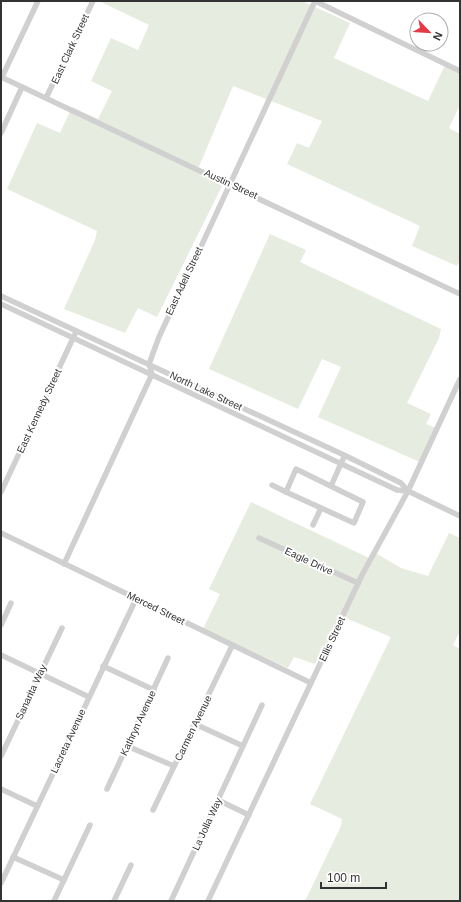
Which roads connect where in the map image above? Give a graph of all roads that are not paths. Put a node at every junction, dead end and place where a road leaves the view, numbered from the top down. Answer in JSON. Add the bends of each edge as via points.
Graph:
{"nodes":[{"id":1,"x":38,"y":1,"type":"edge"},
{"id":2,"x":93,"y":1,"type":"edge"},
{"id":3,"x":315,"y":1,"type":"edge"},
{"id":4,"x":460,"y":71,"type":"edge"},
{"id":5,"x":2,"y":77,"type":"edge"},
{"id":6,"x":22,"y":87,"type":"junction"},
{"id":7,"x":46,"y":98,"type":"junction"},
{"id":8,"x":1,"y":132,"type":"edge"},
{"id":9,"x":230,"y":184,"type":"junction"},
{"id":10,"x":460,"y":294,"type":"edge"},
{"id":11,"x":1,"y":296,"type":"edge"},
{"id":12,"x":1,"y":304,"type":"edge"},
{"id":13,"x":77,"y":330,"type":"junction"},
{"id":14,"x":74,"y":337,"type":"junction"},
{"id":15,"x":149,"y":364,"type":"junction"},
{"id":16,"x":152,"y":374,"type":"junction"},
{"id":17,"x":460,"y":379,"type":"edge"},
{"id":18,"x":213,"y":394,"type":"junction"},
{"id":19,"x":217,"y":404,"type":"junction"},
{"id":20,"x":344,"y":455,"type":"junction"},
{"id":21,"x":342,"y":462,"type":"junction"},
{"id":22,"x":272,"y":485,"type":"dead end"},
{"id":23,"x":331,"y":486,"type":"junction"},
{"id":24,"x":408,"y":491,"type":"junction"},
{"id":25,"x":1,"y":492,"type":"edge"},
{"id":26,"x":286,"y":492,"type":"junction"},
{"id":27,"x":321,"y":508,"type":"junction"},
{"id":28,"x":460,"y":516,"type":"edge"},
{"id":29,"x":313,"y":525,"type":"dead end"},
{"id":30,"x":1,"y":533,"type":"edge"},
{"id":31,"x":259,"y":538,"type":"dead end"},
{"id":32,"x":64,"y":564,"type":"junction"},
{"id":33,"x":358,"y":583,"type":"junction"},
{"id":34,"x":136,"y":598,"type":"junction"},
{"id":35,"x":11,"y":603,"type":"dead end"},
{"id":36,"x":1,"y":625,"type":"edge"},
{"id":37,"x":62,"y":628,"type":"dead end"},
{"id":38,"x":232,"y":646,"type":"junction"},
{"id":39,"x":1,"y":655,"type":"edge"},
{"id":40,"x":168,"y":658,"type":"dead end"},
{"id":41,"x":103,"y":666,"type":"junction"},
{"id":42,"x":40,"y":674,"type":"junction"},
{"id":43,"x":310,"y":683,"type":"junction"},
{"id":44,"x":154,"y":690,"type":"junction"},
{"id":45,"x":89,"y":697,"type":"junction"},
{"id":46,"x":262,"y":705,"type":"dead end"},
{"id":47,"x":194,"y":724,"type":"junction"},
{"id":48,"x":127,"y":746,"type":"junction"},
{"id":49,"x":243,"y":746,"type":"junction"},
{"id":50,"x":1,"y":756,"type":"edge"},
{"id":51,"x":174,"y":766,"type":"junction"},
{"id":52,"x":1,"y":789,"type":"edge"},
{"id":53,"x":107,"y":789,"type":"dead end"},
{"id":54,"x":218,"y":800,"type":"junction"},
{"id":55,"x":37,"y":806,"type":"junction"},
{"id":56,"x":153,"y":810,"type":"dead end"},
{"id":57,"x":249,"y":815,"type":"junction"},
{"id":58,"x":90,"y":825,"type":"dead end"},
{"id":59,"x":13,"y":857,"type":"junction"},
{"id":60,"x":131,"y":865,"type":"dead end"},
{"id":61,"x":64,"y":880,"type":"junction"},
{"id":62,"x":1,"y":883,"type":"edge"},
{"id":63,"x":173,"y":900,"type":"edge"},
{"id":64,"x":54,"y":901,"type":"edge"},
{"id":65,"x":114,"y":901,"type":"edge"},
{"id":66,"x":208,"y":901,"type":"edge"}],
"edges":[{"from":1,"to":5,"type":"street"},
{"from":2,"to":7,"type":"street","name":"East Clark Street"},
{"from":3,"to":4,"type":"street"},
{"from":3,"to":9,"type":"street","name":"East Adell Street"},
{"from":5,"to":6,"type":"street","name":"Austin Street"},
{"from":6,"to":7,"type":"street","name":"Austin Street"},
{"from":6,"to":8,"type":"street"},
{"from":7,"to":9,"type":"street","name":"Austin Street"},
{"from":9,"to":10,"type":"street","name":"Austin Street"},
{"from":9,"to":15,"type":"street","name":"East Adell Street"},
{"from":11,"to":13,"type":"street","name":"North Lake Street"},
{"from":12,"to":14,"type":"street","name":"North Lake Street"},
{"from":13,"to":14,"type":"street","name":"East Kennedy Street"},
{"from":13,"to":15,"type":"street","name":"North Lake Street"},
{"from":14,"to":16,"type":"street","name":"North Lake Street"},
{"from":14,"to":25,"type":"street","name":"East Kennedy Street"},
{"from":15,"to":16,"type":"street"},
{"from":15,"to":18,"type":"street","name":"North Lake Street"},
{"from":16,"to":19,"type":"street","name":"North Lake Street"},
{"from":16,"to":32,"type":"street"},
{"from":17,"to":24,"type":"street","name":"Ellis Street"},
{"from":18,"to":19,"type":"street"},
{"from":18,"to":20,"type":"street","name":"North Lake Street"},
{"from":19,"to":21,"type":"street","name":"North Lake Street"},
{"from":20,"to":21,"type":"street"},
{"from":20,"to":24,"type":"street","name":"North Lake Street","via":[[401,483]]},
{"from":21,"to":23,"type":"street"},
{"from":21,"to":24,"type":"street","name":"North Lake Street","via":[[397,490]]},
{"from":22,"to":26,"type":"street"},
{"from":23,"to":26,"type":"street","via":[[296,469]]},
{"from":23,"to":27,"type":"street","via":[[363,502],[354,522]]},
{"from":24,"to":28,"type":"street","name":"North Lake Street"},
{"from":24,"to":33,"type":"street","name":"Ellis Street"},
{"from":26,"to":27,"type":"street"},
{"from":27,"to":29,"type":"street"},
{"from":30,"to":32,"type":"street","name":"Merced Street"},
{"from":31,"to":33,"type":"street","name":"Eagle Drive"},
{"from":32,"to":34,"type":"street","name":"Merced Street"},
{"from":33,"to":43,"type":"street","name":"Ellis Street"},
{"from":34,"to":38,"type":"street","name":"Merced Street"},
{"from":34,"to":41,"type":"street","name":"Lacreta Avenue"},
{"from":35,"to":36,"type":"street"},
{"from":37,"to":42,"type":"street","name":"Sanarita Way"},
{"from":38,"to":43,"type":"street","name":"Merced Street"},
{"from":38,"to":47,"type":"street","name":"Carmen Avenue"},
{"from":39,"to":42,"type":"street"},
{"from":40,"to":44,"type":"street","name":"Kathryn Avenue"},
{"from":41,"to":44,"type":"street"},
{"from":41,"to":45,"type":"street","name":"Lacreta Avenue"},
{"from":42,"to":45,"type":"street"},
{"from":42,"to":50,"type":"street","name":"Sanarita Way"},
{"from":43,"to":57,"type":"street","name":"Ellis Street"},
{"from":44,"to":48,"type":"street","name":"Kathryn Avenue"},
{"from":45,"to":55,"type":"street","name":"Lacreta Avenue"},
{"from":46,"to":49,"type":"street","name":"La Jolla Way"},
{"from":47,"to":49,"type":"street"},
{"from":47,"to":51,"type":"street","name":"Carmen Avenue"},
{"from":48,"to":51,"type":"street"},
{"from":48,"to":53,"type":"street","name":"Kathryn Avenue"},
{"from":49,"to":54,"type":"street","name":"La Jolla Way"},
{"from":51,"to":56,"type":"street","name":"Carmen Avenue"},
{"from":52,"to":55,"type":"street"},
{"from":54,"to":57,"type":"street"},
{"from":54,"to":63,"type":"street","name":"La Jolla Way"},
{"from":55,"to":59,"type":"street","name":"Lacreta Avenue"},
{"from":57,"to":66,"type":"street","name":"Ellis Street"},
{"from":58,"to":61,"type":"street"},
{"from":59,"to":61,"type":"street"},
{"from":59,"to":62,"type":"street","name":"Lacreta Avenue"},
{"from":60,"to":65,"type":"street"},
{"from":61,"to":64,"type":"street"}]}
